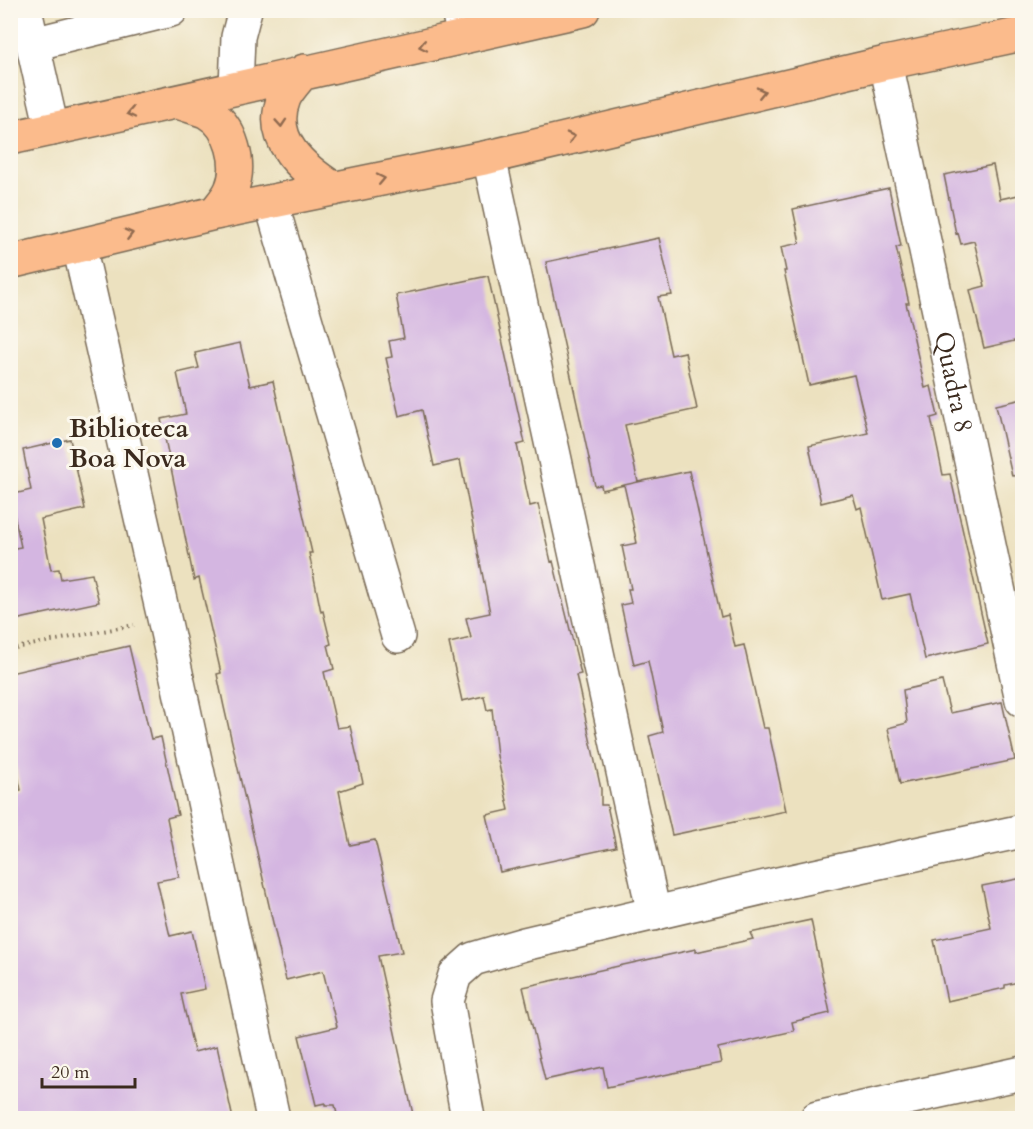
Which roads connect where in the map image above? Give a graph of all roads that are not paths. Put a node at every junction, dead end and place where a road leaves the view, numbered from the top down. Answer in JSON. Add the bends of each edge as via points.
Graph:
{"nodes":[{"id":1,"x":25,"y":10,"type":"edge"},
{"id":2,"x":171,"y":10,"type":"edge"},
{"id":3,"x":245,"y":10,"type":"edge"},
{"id":4,"x":583,"y":10,"type":"edge"},
{"id":5,"x":461,"y":24,"type":"edge"},
{"id":6,"x":1023,"y":34,"type":"edge"},
{"id":7,"x":33,"y":44,"type":"junction"},
{"id":8,"x":886,"y":63,"type":"junction"},
{"id":9,"x":304,"y":71,"type":"junction"},
{"id":10,"x":236,"y":87,"type":"junction"},
{"id":11,"x":181,"y":103,"type":"junction"},
{"id":12,"x":52,"y":129,"type":"junction"},
{"id":13,"x":10,"y":138,"type":"edge"},
{"id":14,"x":489,"y":157,"type":"junction"},
{"id":15,"x":334,"y":189,"type":"junction"},
{"id":16,"x":271,"y":202,"type":"junction"},
{"id":17,"x":215,"y":213,"type":"junction"},
{"id":18,"x":79,"y":246,"type":"junction"},
{"id":19,"x":10,"y":262,"type":"edge"},
{"id":20,"x":398,"y":636,"type":"dead end"},
{"id":21,"x":1023,"y":700,"type":"edge"},
{"id":22,"x":1023,"y":831,"type":"edge"},
{"id":23,"x":654,"y":914,"type":"junction"},
{"id":24,"x":1023,"y":1073,"type":"edge"},
{"id":25,"x":273,"y":1119,"type":"edge"},
{"id":26,"x":468,"y":1119,"type":"edge"},
{"id":27,"x":817,"y":1119,"type":"edge"}],
"edges":[{"from":1,"to":7,"type":"street"},
{"from":2,"to":7,"type":"street"},
{"from":3,"to":10,"type":"street","via":[[238,38]]},
{"from":4,"to":5,"type":"main road"},
{"from":5,"to":9,"type":"main road","one_way":true},
{"from":6,"to":8,"type":"main road"},
{"from":7,"to":12,"type":"street"},
{"from":14,"to":8,"type":"main road","one_way":true},
{"from":8,"to":21,"type":"street","name":"Quadra 8"},
{"from":9,"to":10,"type":"main road"},
{"from":9,"to":15,"type":"main road","one_way":true,"via":[[285,96],[279,126],[294,157],[308,173]]},
{"from":10,"to":11,"type":"main road"},
{"from":11,"to":12,"type":"main road","one_way":true},
{"from":11,"to":17,"type":"main road","via":[[208,112],[221,124],[230,142],[236,162],[234,179]]},
{"from":12,"to":13,"type":"main road"},
{"from":15,"to":14,"type":"main road","one_way":true},
{"from":14,"to":23,"type":"street"},
{"from":15,"to":16,"type":"main road"},
{"from":16,"to":17,"type":"main road"},
{"from":16,"to":20,"type":"street"},
{"from":18,"to":17,"type":"main road","one_way":true},
{"from":18,"to":19,"type":"main road"},
{"from":18,"to":25,"type":"street"},
{"from":22,"to":23,"type":"street"},
{"from":23,"to":26,"type":"street","via":[[473,959],[454,975],[447,1001]]},
{"from":24,"to":27,"type":"street"}]}
